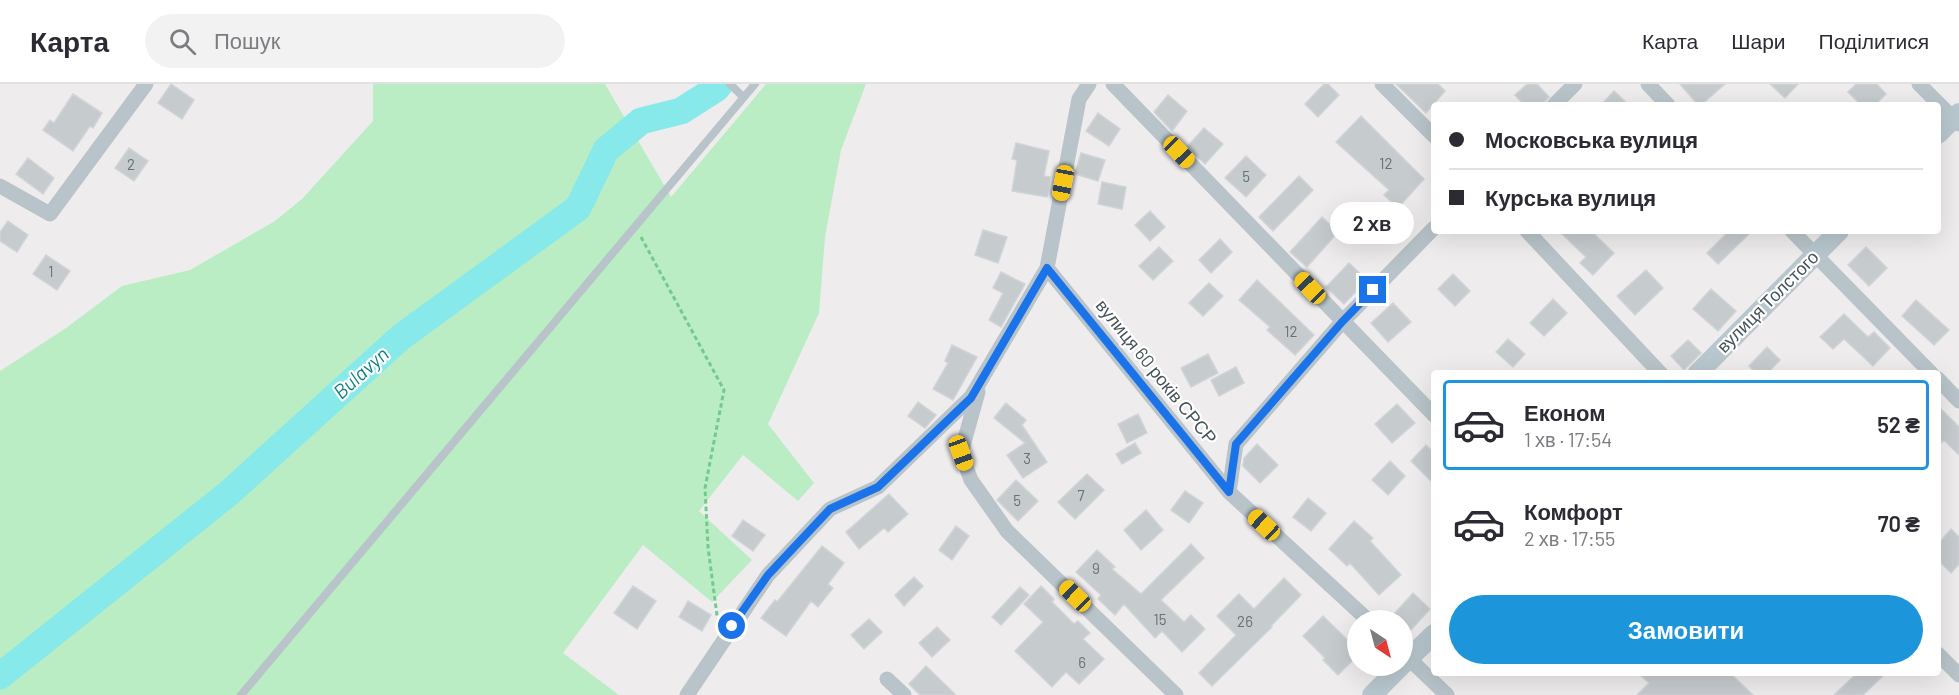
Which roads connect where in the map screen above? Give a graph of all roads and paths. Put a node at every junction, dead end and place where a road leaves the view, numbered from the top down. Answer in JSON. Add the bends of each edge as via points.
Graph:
{"nodes":[{"id":1,"x":146,"y":84,"type":"edge"},
{"id":2,"x":755,"y":84,"type":"edge"},
{"id":3,"x":1089,"y":84,"type":"edge"},
{"id":4,"x":1113,"y":84,"type":"edge"},
{"id":5,"x":1382,"y":84,"type":"edge"},
{"id":6,"x":1575,"y":84,"type":"edge"},
{"id":7,"x":1647,"y":84,"type":"edge"},
{"id":8,"x":1919,"y":84,"type":"edge"},
{"id":9,"x":732,"y":86,"type":"edge"},
{"id":10,"x":743,"y":97,"type":"junction"},
{"id":11,"x":1557,"y":102,"type":"edge"},
{"id":12,"x":1665,"y":102,"type":"edge"},
{"id":13,"x":1939,"y":102,"type":"edge"},
{"id":14,"x":1941,"y":104,"type":"edge"},
{"id":15,"x":1957,"y":119,"type":"edge"},
{"id":16,"x":1941,"y":132,"type":"edge"},
{"id":17,"x":1431,"y":133,"type":"edge"},
{"id":18,"x":0,"y":186,"type":"edge"},
{"id":19,"x":635,"y":226,"type":"junction"},
{"id":20,"x":1431,"y":231,"type":"edge"},
{"id":21,"x":1530,"y":234,"type":"edge"},
{"id":22,"x":1795,"y":234,"type":"edge"},
{"id":23,"x":1836,"y":234,"type":"edge"},
{"id":24,"x":1815,"y":254,"type":"junction"},
{"id":25,"x":1047,"y":268,"type":"junction"},
{"id":26,"x":1342,"y":322,"type":"junction"},
{"id":27,"x":1657,"y":370,"type":"edge"},
{"id":28,"x":1701,"y":370,"type":"edge"},
{"id":29,"x":1928,"y":370,"type":"edge"},
{"id":30,"x":981,"y":381,"type":"junction"},
{"id":31,"x":1941,"y":382,"type":"edge"},
{"id":32,"x":1959,"y":401,"type":"edge"},
{"id":33,"x":1431,"y":412,"type":"edge"},
{"id":34,"x":1229,"y":492,"type":"junction"},
{"id":35,"x":1357,"y":610,"type":"edge"},
{"id":36,"x":1431,"y":637,"type":"edge"},
{"id":37,"x":720,"y":643,"type":"junction"},
{"id":38,"x":1413,"y":652,"type":"edge"},
{"id":39,"x":1941,"y":657,"type":"edge"},
{"id":40,"x":1413,"y":667,"type":"edge"},
{"id":41,"x":1959,"y":675,"type":"edge"},
{"id":42,"x":1389,"y":676,"type":"edge"},
{"id":43,"x":887,"y":679,"type":"dead end"},
{"id":44,"x":241,"y":695,"type":"edge"},
{"id":45,"x":687,"y":695,"type":"edge"},
{"id":46,"x":904,"y":695,"type":"edge"},
{"id":47,"x":1176,"y":695,"type":"edge"},
{"id":48,"x":1372,"y":695,"type":"edge"},
{"id":49,"x":1447,"y":695,"type":"edge"}],
"edges":[{"from":1,"to":18,"type":"street","via":[[50,214]]},
{"from":2,"to":10,"type":"lane"},
{"from":3,"to":25,"type":"street","via":[[1079,99]]},
{"from":4,"to":26,"type":"street"},
{"from":5,"to":17,"type":"street"},
{"from":6,"to":11,"type":"street"},
{"from":7,"to":12,"type":"street"},
{"from":8,"to":13,"type":"street"},
{"from":9,"to":10,"type":"lane"},
{"from":10,"to":19,"type":"lane"},
{"from":14,"to":15,"type":"street"},
{"from":15,"to":16,"type":"street"},
{"from":19,"to":37,"type":"path","via":[[724,390],[705,488]]},
{"from":19,"to":44,"type":"lane"},
{"from":20,"to":26,"type":"street"},
{"from":21,"to":27,"type":"street"},
{"from":22,"to":24,"type":"street"},
{"from":23,"to":24,"type":"street","name":"вулиця Толстого"},
{"from":24,"to":28,"type":"street","name":"вулиця Толстого"},
{"from":24,"to":29,"type":"street"},
{"from":25,"to":30,"type":"street"},
{"from":25,"to":34,"type":"street","name":"вулиця 60 років СРСР"},
{"from":26,"to":33,"type":"street"},
{"from":26,"to":34,"type":"street","via":[[1236,444]]},
{"from":30,"to":37,"type":"street","via":[[971,398],[878,487],[830,509],[768,575]]},
{"from":30,"to":47,"type":"street","via":[[961,453],[971,480],[1007,531]]},
{"from":31,"to":32,"type":"street"},
{"from":34,"to":35,"type":"street","name":"вулиця 60 років СРСР"},
{"from":36,"to":38,"type":"street"},
{"from":37,"to":45,"type":"street"},
{"from":39,"to":41,"type":"street"},
{"from":40,"to":49,"type":"street"},
{"from":42,"to":48,"type":"street"},
{"from":43,"to":46,"type":"street"}]}
